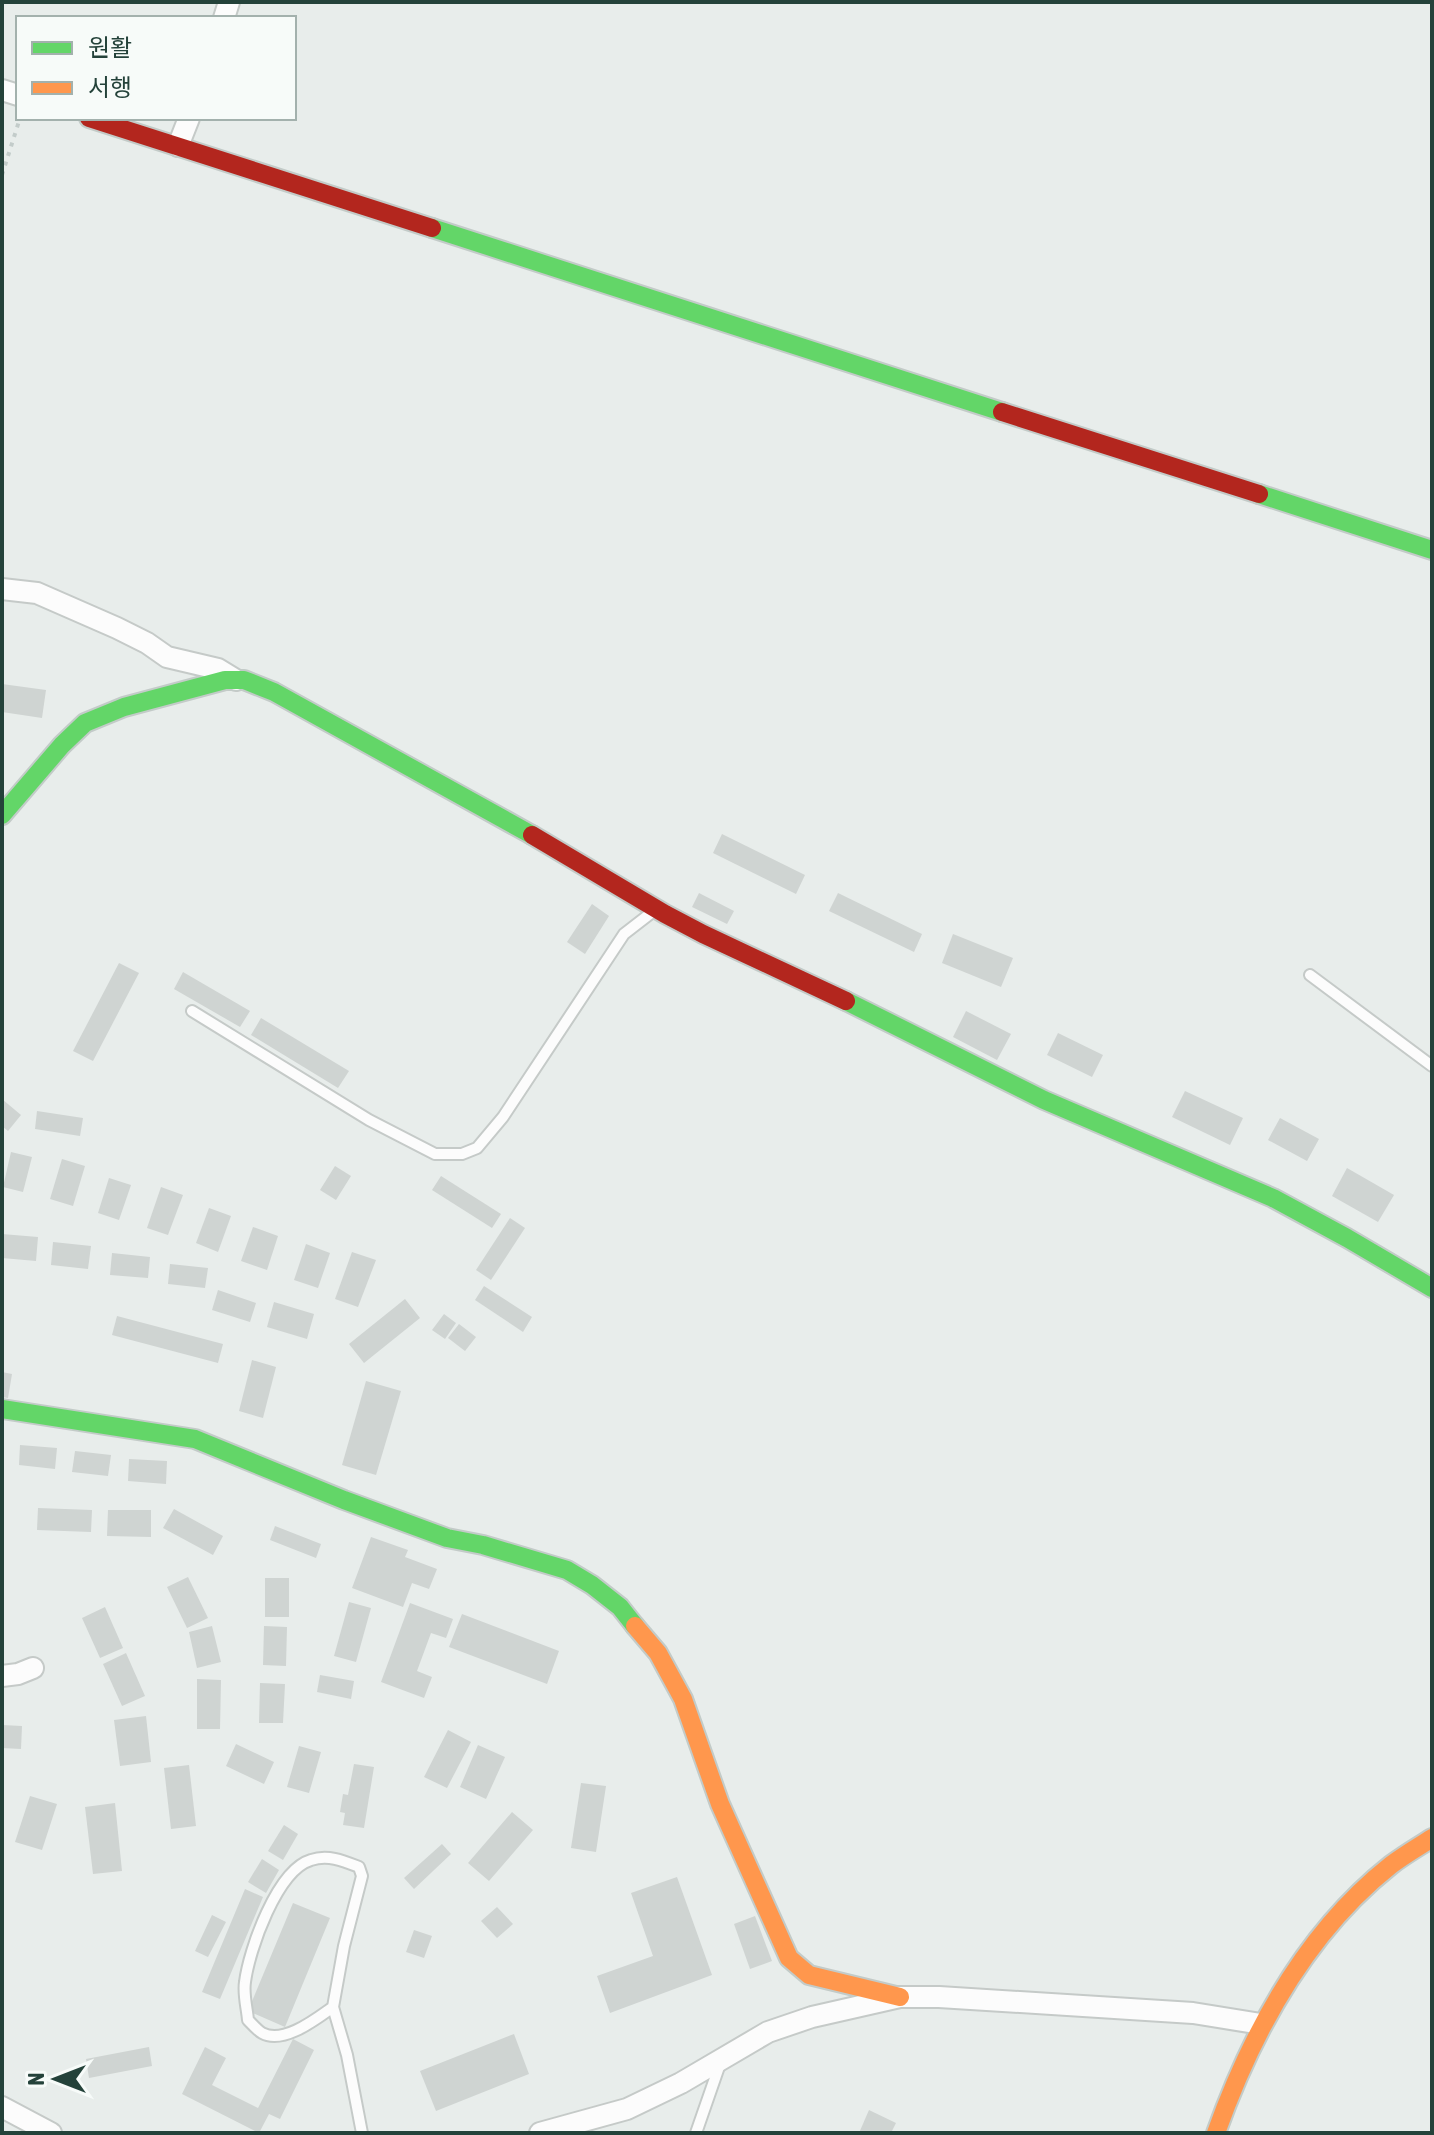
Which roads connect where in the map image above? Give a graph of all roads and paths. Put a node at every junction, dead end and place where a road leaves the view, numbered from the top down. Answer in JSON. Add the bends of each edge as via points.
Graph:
{"nodes":[{"id":1,"x":19,"y":120,"type":"edge"},
{"id":2,"x":95,"y":120,"type":"edge"},
{"id":3,"x":188,"y":120,"type":"edge"},
{"id":4,"x":178,"y":146,"type":"junction"},
{"id":5,"x":2,"y":175,"type":"edge"},
{"id":6,"x":1432,"y":550,"type":"edge"},
{"id":7,"x":2,"y":589,"type":"edge"},
{"id":8,"x":236,"y":680,"type":"junction"},
{"id":9,"x":2,"y":815,"type":"edge"},
{"id":10,"x":657,"y":908,"type":"junction"},
{"id":11,"x":1310,"y":975,"type":"dead end"},
{"id":12,"x":192,"y":1011,"type":"dead end"},
{"id":13,"x":1432,"y":1066,"type":"edge"},
{"id":14,"x":1432,"y":1288,"type":"edge"},
{"id":15,"x":2,"y":1409,"type":"edge"},
{"id":16,"x":33,"y":1668,"type":"dead end"},
{"id":17,"x":2,"y":1676,"type":"edge"},
{"id":18,"x":1432,"y":1838,"type":"edge"},
{"id":19,"x":900,"y":1997,"type":"junction"},
{"id":20,"x":333,"y":2007,"type":"junction"},
{"id":21,"x":1261,"y":2024,"type":"junction"},
{"id":22,"x":722,"y":2059,"type":"junction"},
{"id":23,"x":2,"y":2107,"type":"edge"},
{"id":24,"x":51,"y":2133,"type":"edge"},
{"id":25,"x":362,"y":2133,"type":"edge"},
{"id":26,"x":540,"y":2133,"type":"edge"},
{"id":27,"x":696,"y":2133,"type":"edge"},
{"id":28,"x":1216,"y":2133,"type":"edge"}],
"edges":[{"from":1,"to":5,"type":"path"},
{"from":2,"to":4,"type":"street"},
{"from":3,"to":4,"type":"street"},
{"from":4,"to":6,"type":"street"},
{"from":7,"to":8,"type":"street","via":[[37,593],[167,657],[218,669]]},
{"from":8,"to":9,"type":"street","via":[[124,707],[85,723]]},
{"from":8,"to":10,"type":"street","via":[[274,692]]},
{"from":10,"to":12,"type":"lane","via":[[624,934],[503,1117],[477,1148],[462,1154],[435,1154],[369,1120]]},
{"from":10,"to":14,"type":"street","via":[[1044,1100],[1273,1198]]},
{"from":11,"to":13,"type":"lane"},
{"from":15,"to":19,"type":"street","via":[[195,1439],[447,1538],[567,1570],[592,1585],[620,1607],[658,1653],[683,1699],[720,1804],[789,1958],[809,1975]]},
{"from":16,"to":17,"type":"street"},
{"from":18,"to":21,"type":"street","via":[[1384,1871],[1333,1920]]},
{"from":19,"to":21,"type":"street","via":[[1193,2013]]},
{"from":19,"to":22,"type":"street","via":[[768,2032]]},
{"from":20,"to":20,"type":"lane","via":[[299,2031],[277,2035],[264,2035],[248,2020],[244,1984],[254,1946],[276,1891],[311,1859],[337,1858],[359,1867],[362,1876]]},
{"from":20,"to":25,"type":"lane"},
{"from":21,"to":28,"type":"street"},
{"from":22,"to":26,"type":"street","via":[[627,2109]]},
{"from":22,"to":27,"type":"lane"},
{"from":23,"to":24,"type":"street"}]}
